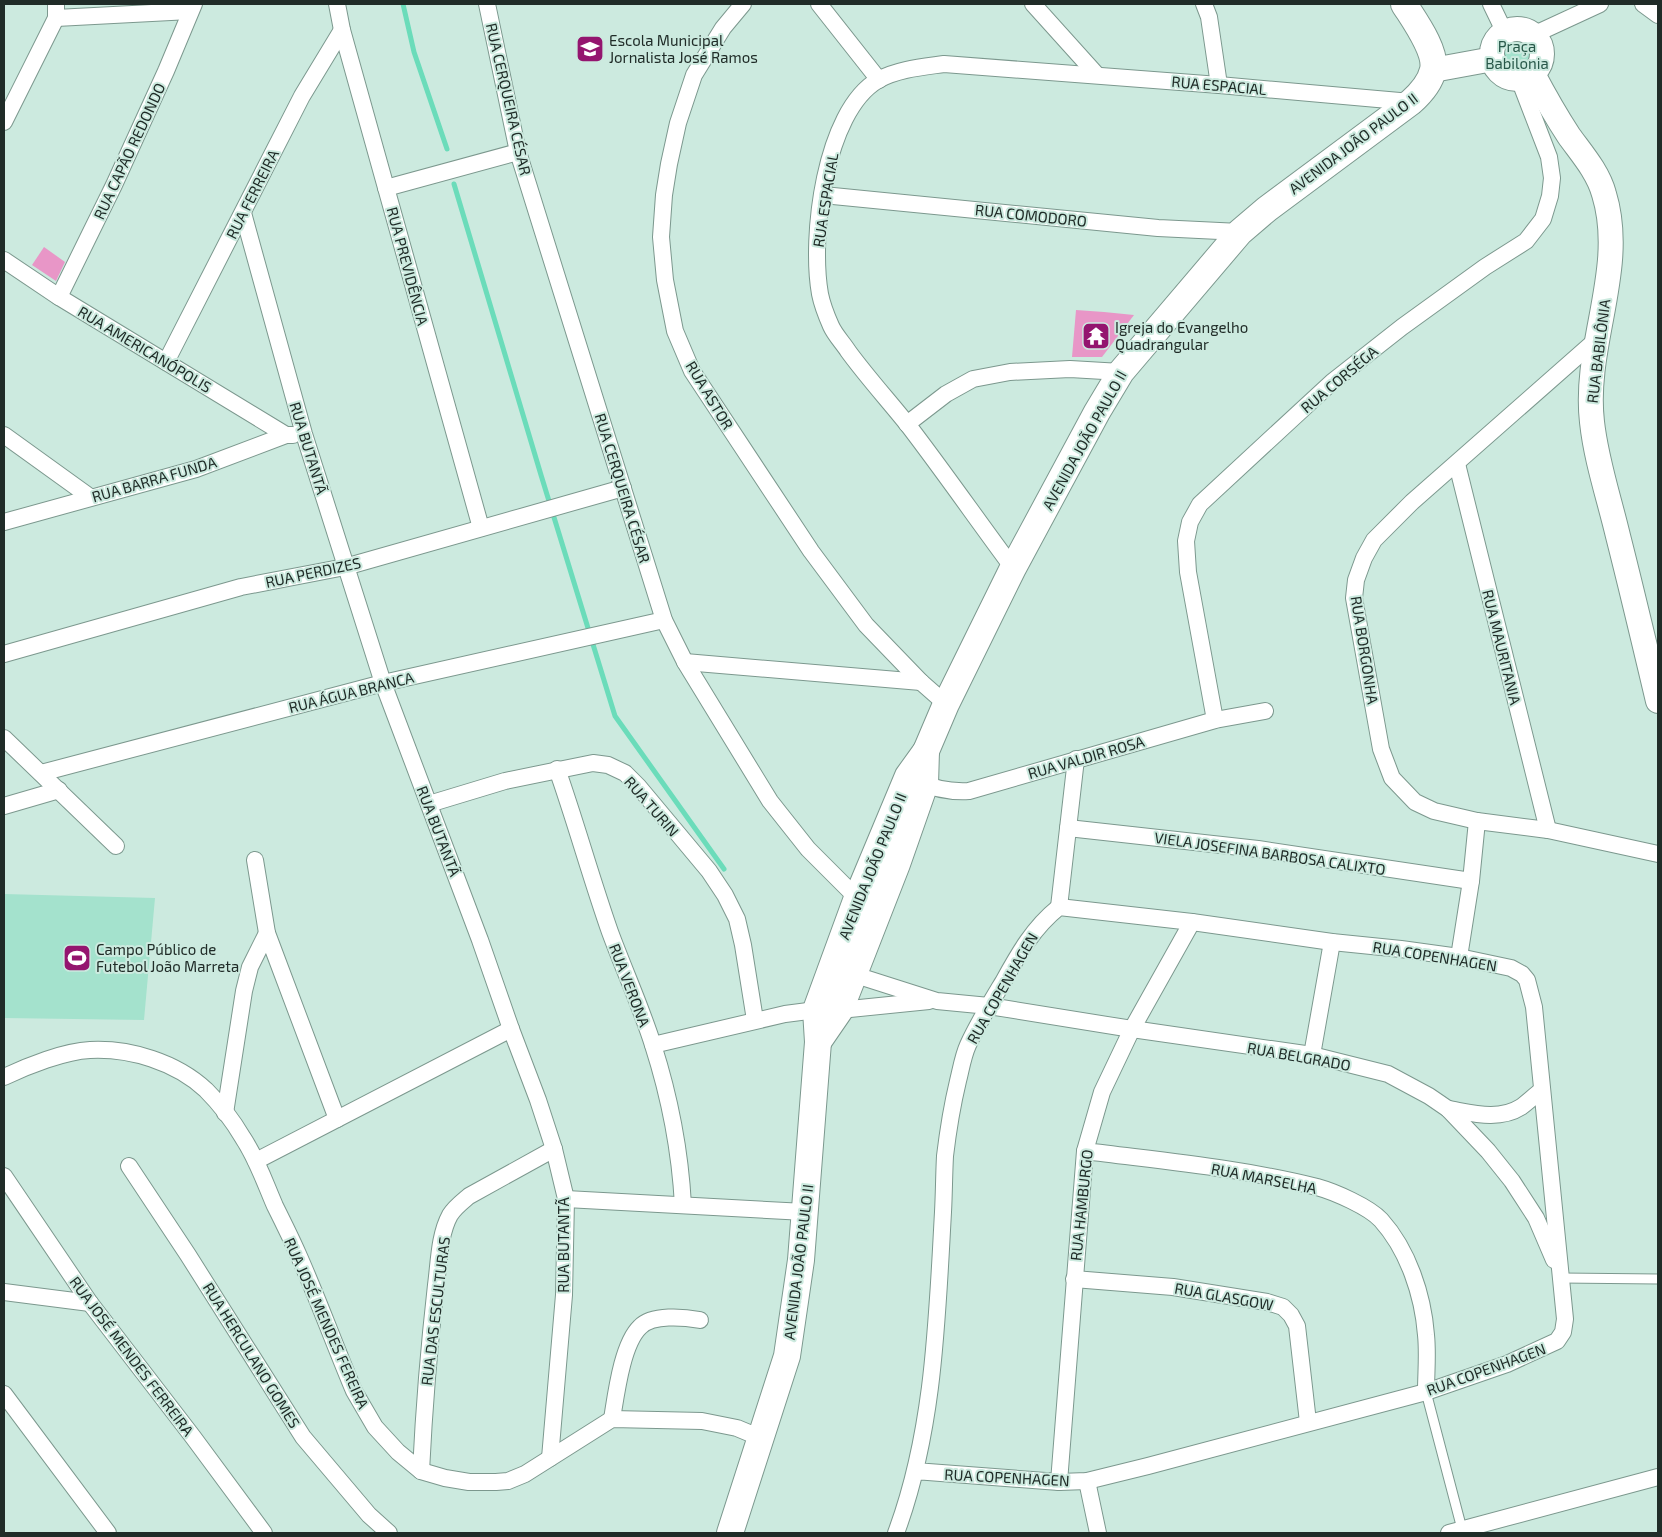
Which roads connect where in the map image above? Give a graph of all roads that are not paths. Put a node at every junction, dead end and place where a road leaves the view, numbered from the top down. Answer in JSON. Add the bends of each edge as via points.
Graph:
{"nodes":[{"id":1,"x":337,"y":4,"type":"edge"},
{"id":2,"x":487,"y":4,"type":"edge"},
{"id":3,"x":743,"y":4,"type":"edge"},
{"id":4,"x":819,"y":4,"type":"edge"},
{"id":5,"x":1033,"y":4,"type":"edge"},
{"id":6,"x":1204,"y":4,"type":"edge"},
{"id":7,"x":1404,"y":4,"type":"edge"},
{"id":8,"x":1491,"y":4,"type":"edge"},
{"id":9,"x":1600,"y":4,"type":"edge"},
{"id":10,"x":1643,"y":4,"type":"edge"},
{"id":11,"x":192,"y":7,"type":"edge"},
{"id":12,"x":56,"y":11,"type":"edge"},
{"id":13,"x":1658,"y":16,"type":"edge"},
{"id":14,"x":342,"y":30,"type":"junction"},
{"id":15,"x":1505,"y":33,"type":"junction"},
{"id":16,"x":1533,"y":35,"type":"junction"},
{"id":17,"x":1493,"y":60,"type":"junction"},
{"id":18,"x":1433,"y":70,"type":"junction"},
{"id":19,"x":1097,"y":75,"type":"junction"},
{"id":20,"x":1526,"y":77,"type":"junction"},
{"id":21,"x":879,"y":80,"type":"junction"},
{"id":22,"x":1219,"y":85,"type":"junction"},
{"id":23,"x":1411,"y":102,"type":"junction"},
{"id":24,"x":4,"y":121,"type":"edge"},
{"id":25,"x":518,"y":152,"type":"junction"},
{"id":26,"x":386,"y":188,"type":"junction"},
{"id":27,"x":823,"y":195,"type":"junction"},
{"id":28,"x":243,"y":213,"type":"junction"},
{"id":29,"x":1240,"y":232,"type":"junction"},
{"id":30,"x":4,"y":260,"type":"edge"},
{"id":31,"x":59,"y":297,"type":"junction"},
{"id":32,"x":1596,"y":340,"type":"junction"},
{"id":33,"x":166,"y":362,"type":"junction"},
{"id":34,"x":1121,"y":372,"type":"junction"},
{"id":35,"x":907,"y":424,"type":"junction"},
{"id":36,"x":304,"y":434,"type":"junction"},
{"id":37,"x":4,"y":435,"type":"edge"},
{"id":38,"x":286,"y":436,"type":"junction"},
{"id":39,"x":1457,"y":464,"type":"junction"},
{"id":40,"x":623,"y":488,"type":"junction"},
{"id":41,"x":90,"y":497,"type":"junction"},
{"id":42,"x":4,"y":522,"type":"edge"},
{"id":43,"x":480,"y":528,"type":"junction"},
{"id":44,"x":345,"y":567,"type":"junction"},
{"id":45,"x":1013,"y":568,"type":"junction"},
{"id":46,"x":664,"y":620,"type":"junction"},
{"id":47,"x":4,"y":654,"type":"edge"},
{"id":48,"x":685,"y":662,"type":"junction"},
{"id":49,"x":921,"y":682,"type":"junction"},
{"id":50,"x":383,"y":683,"type":"junction"},
{"id":51,"x":1658,"y":701,"type":"edge"},
{"id":52,"x":946,"y":704,"type":"junction"},
{"id":53,"x":1265,"y":711,"type":"dead end"},
{"id":54,"x":1214,"y":720,"type":"junction"},
{"id":55,"x":4,"y":738,"type":"edge"},
{"id":56,"x":1076,"y":759,"type":"junction"},
{"id":57,"x":558,"y":769,"type":"junction"},
{"id":58,"x":40,"y":773,"type":"junction"},
{"id":59,"x":917,"y":780,"type":"junction"},
{"id":60,"x":59,"y":790,"type":"junction"},
{"id":61,"x":430,"y":804,"type":"junction"},
{"id":62,"x":4,"y":806,"type":"edge"},
{"id":63,"x":1477,"y":820,"type":"junction"},
{"id":64,"x":1068,"y":828,"type":"junction"},
{"id":65,"x":1548,"y":830,"type":"junction"},
{"id":66,"x":116,"y":846,"type":"dead end"},
{"id":67,"x":1658,"y":854,"type":"edge"},
{"id":68,"x":255,"y":860,"type":"dead end"},
{"id":69,"x":1471,"y":881,"type":"junction"},
{"id":70,"x":868,"y":902,"type":"junction"},
{"id":71,"x":1059,"y":907,"type":"junction"},
{"id":72,"x":1192,"y":922,"type":"junction"},
{"id":73,"x":267,"y":933,"type":"junction"},
{"id":74,"x":1332,"y":942,"type":"junction"},
{"id":75,"x":1459,"y":957,"type":"junction"},
{"id":76,"x":843,"y":971,"type":"junction"},
{"id":77,"x":937,"y":1001,"type":"junction"},
{"id":78,"x":989,"y":1006,"type":"junction"},
{"id":79,"x":828,"y":1010,"type":"junction"},
{"id":80,"x":755,"y":1020,"type":"junction"},
{"id":81,"x":511,"y":1029,"type":"junction"},
{"id":82,"x":1132,"y":1029,"type":"junction"},
{"id":83,"x":653,"y":1045,"type":"junction"},
{"id":84,"x":1312,"y":1055,"type":"junction"},
{"id":85,"x":4,"y":1077,"type":"edge"},
{"id":86,"x":1542,"y":1090,"type":"junction"},
{"id":87,"x":1448,"y":1109,"type":"junction"},
{"id":88,"x":225,"y":1113,"type":"junction"},
{"id":89,"x":337,"y":1119,"type":"junction"},
{"id":90,"x":554,"y":1149,"type":"junction"},
{"id":91,"x":1085,"y":1151,"type":"junction"},
{"id":92,"x":256,"y":1160,"type":"junction"},
{"id":93,"x":129,"y":1166,"type":"dead end"},
{"id":94,"x":4,"y":1176,"type":"edge"},
{"id":95,"x":566,"y":1199,"type":"junction"},
{"id":96,"x":684,"y":1205,"type":"junction"},
{"id":97,"x":805,"y":1212,"type":"junction"},
{"id":98,"x":1561,"y":1278,"type":"junction"},
{"id":99,"x":1074,"y":1279,"type":"junction"},
{"id":100,"x":1658,"y":1279,"type":"edge"},
{"id":101,"x":4,"y":1292,"type":"edge"},
{"id":102,"x":90,"y":1303,"type":"junction"},
{"id":103,"x":700,"y":1320,"type":"dead end"},
{"id":104,"x":1426,"y":1392,"type":"junction"},
{"id":105,"x":4,"y":1394,"type":"edge"},
{"id":106,"x":612,"y":1419,"type":"junction"},
{"id":107,"x":1308,"y":1422,"type":"junction"},
{"id":108,"x":762,"y":1438,"type":"junction"},
{"id":109,"x":550,"y":1458,"type":"junction"},
{"id":110,"x":421,"y":1471,"type":"junction"},
{"id":111,"x":916,"y":1471,"type":"junction"},
{"id":112,"x":1658,"y":1477,"type":"edge"},
{"id":113,"x":1086,"y":1480,"type":"junction"},
{"id":114,"x":1059,"y":1482,"type":"junction"},
{"id":115,"x":1455,"y":1531,"type":"edge"},
{"id":116,"x":108,"y":1533,"type":"edge"},
{"id":117,"x":264,"y":1533,"type":"edge"},
{"id":118,"x":389,"y":1533,"type":"edge"},
{"id":119,"x":730,"y":1533,"type":"edge"},
{"id":120,"x":896,"y":1533,"type":"edge"},
{"id":121,"x":1098,"y":1533,"type":"edge"}],
"edges":[{"from":1,"to":14,"type":"street","name":"RUA PREVIDÊNCIA"},
{"from":2,"to":25,"type":"street","name":"RUA CERQUEIRA CÉSAR"},
{"from":3,"to":49,"type":"street","name":"RUA ASTOR","via":[[723,28],[694,76],[678,123],[669,164],[661,237],[665,280],[676,331],[692,371],[811,551],[866,625]]},
{"from":4,"to":21,"type":"street"},
{"from":5,"to":19,"type":"street"},
{"from":6,"to":22,"type":"street"},
{"from":7,"to":18,"type":"main road","via":[[1430,49]]},
{"from":8,"to":15,"type":"street"},
{"from":9,"to":16,"type":"street"},
{"from":10,"to":13,"type":"street"},
{"from":11,"to":12,"type":"street"},
{"from":11,"to":31,"type":"street","name":"RUA CAPÃO REDONDO","via":[[114,185]]},
{"from":12,"to":24,"type":"street"},
{"from":14,"to":26,"type":"street","name":"RUA PREVIDÊNCIA"},
{"from":14,"to":28,"type":"street","name":"RUA FERREIRA","via":[[302,96]]},
{"from":15,"to":16,"type":"street","via":[[1520,30]]},
{"from":15,"to":17,"type":"street","via":[[1494,44]]},
{"from":16,"to":20,"type":"street","via":[[1538,40],[1541,62]]},
{"from":17,"to":18,"type":"street"},
{"from":17,"to":20,"type":"street","via":[[1505,77]]},
{"from":18,"to":23,"type":"main road","name":"AVENIDA JOÃO PAULO II","via":[[1426,85]]},
{"from":19,"to":21,"type":"street","name":"RUA ESPACIAL","via":[[944,64],[910,69]]},
{"from":19,"to":22,"type":"street","name":"RUA ESPACIAL"},
{"from":20,"to":32,"type":"street","name":"RUA BABILÔNIA","via":[[1594,171],[1604,192],[1611,220],[1612,246]]},
{"from":20,"to":54,"type":"street","name":"RUA CORSÉGA","via":[[1552,178],[1543,219],[1526,240],[1402,327],[1332,382],[1200,504],[1190,522],[1186,541],[1188,572]]},
{"from":21,"to":27,"type":"street","name":"RUA ESPACIAL","via":[[862,93],[844,119],[830,153]]},
{"from":22,"to":23,"type":"street","name":"RUA ESPACIAL"},
{"from":23,"to":29,"type":"main road","name":"AVENIDA JOÃO PAULO II"},
{"from":25,"to":26,"type":"street"},
{"from":25,"to":40,"type":"street","name":"RUA CERQUEIRA CÉSAR"},
{"from":26,"to":43,"type":"street","name":"RUA PREVIDÊNCIA"},
{"from":27,"to":29,"type":"street","name":"RUA COMODORO","via":[[1158,228]]},
{"from":27,"to":35,"type":"street","name":"RUA ESPACIAL","via":[[816,248],[820,295],[832,328],[867,377]]},
{"from":28,"to":33,"type":"street","name":"RUA FERREIRA"},
{"from":28,"to":36,"type":"street","name":"RUA BUTANTÃ"},
{"from":29,"to":34,"type":"main road","name":"AVENIDA JOÃO PAULO II"},
{"from":30,"to":31,"type":"street","name":"RUA AMERICANÓPOLIS"},
{"from":31,"to":33,"type":"street","name":"RUA AMERICANÓPOLIS"},
{"from":32,"to":39,"type":"street","name":"RUA BORGONHA"},
{"from":32,"to":51,"type":"street","name":"RUA BABILÔNIA","via":[[1589,395],[1592,424]]},
{"from":33,"to":38,"type":"street","name":"RUA AMERICANÓPOLIS"},
{"from":34,"to":35,"type":"street","via":[[1070,369],[1010,372],[973,379],[946,394]]},
{"from":34,"to":45,"type":"main road","name":"AVENIDA JOÃO PAULO II"},
{"from":35,"to":45,"type":"street","name":"RUA ESPACIAL"},
{"from":36,"to":38,"type":"street","name":"RUA BARRA FUNDA"},
{"from":36,"to":44,"type":"street","name":"RUA BUTANTÃ"},
{"from":37,"to":41,"type":"street"},
{"from":38,"to":41,"type":"street","name":"RUA BARRA FUNDA","via":[[196,469]]},
{"from":39,"to":63,"type":"street","name":"RUA BORGONHA","via":[[1374,540],[1356,580],[1354,598],[1382,749],[1392,778],[1415,802],[1434,811]]},
{"from":39,"to":65,"type":"street","name":"RUA MAURITANIA"},
{"from":40,"to":43,"type":"street","name":"RUA PERDIZES"},
{"from":40,"to":46,"type":"street","name":"RUA CERQUEIRA CÉSAR"},
{"from":41,"to":42,"type":"street","name":"RUA BARRA FUNDA"},
{"from":43,"to":44,"type":"street","name":"RUA PERDIZES"},
{"from":44,"to":47,"type":"street","name":"RUA PERDIZES","via":[[241,587]]},
{"from":44,"to":50,"type":"street","name":"RUA BUTANTÃ"},
{"from":45,"to":52,"type":"main road","name":"AVENIDA JOÃO PAULO II"},
{"from":46,"to":48,"type":"street","name":"RUA CERQUEIRA CÉSAR"},
{"from":46,"to":50,"type":"street","name":"RUA ÁGUA BRANCA"},
{"from":48,"to":49,"type":"street"},
{"from":48,"to":70,"type":"street","name":"RUA CERQUEIRA CÉSAR","via":[[770,801],[808,849]]},
{"from":49,"to":52,"type":"street","name":"RUA ASTOR"},
{"from":50,"to":58,"type":"street","name":"RUA ÁGUA BRANCA"},
{"from":50,"to":61,"type":"street","name":"RUA BUTANTÃ"},
{"from":52,"to":59,"type":"main road","name":"AVENIDA JOÃO PAULO II"},
{"from":53,"to":54,"type":"street","name":"RUA VALDIR ROSA"},
{"from":54,"to":56,"type":"street","name":"RUA VALDIR ROSA"},
{"from":55,"to":58,"type":"street"},
{"from":56,"to":59,"type":"street","name":"RUA VALDIR ROSA","via":[[969,791],[957,792]]},
{"from":56,"to":64,"type":"street"},
{"from":57,"to":61,"type":"street","name":"RUA TURIN"},
{"from":57,"to":80,"type":"street","name":"RUA TURIN","via":[[593,763],[608,765],[624,773],[709,871],[737,919]]},
{"from":57,"to":83,"type":"street","name":"RUA VERONA","via":[[608,924]]},
{"from":58,"to":60,"type":"street"},
{"from":59,"to":70,"type":"main road","name":"AVENIDA JOÃO PAULO II"},
{"from":60,"to":62,"type":"street"},
{"from":60,"to":66,"type":"street"},
{"from":61,"to":81,"type":"street","name":"RUA BUTANTÃ"},
{"from":63,"to":65,"type":"street","name":"RUA BORGONHA"},
{"from":63,"to":69,"type":"street"},
{"from":64,"to":69,"type":"street","name":"VIELA JOSEFINA BARBOSA CALIXTO","via":[[1258,849]]},
{"from":64,"to":71,"type":"street"},
{"from":65,"to":67,"type":"street","name":"RUA BORGONHA"},
{"from":68,"to":73,"type":"street"},
{"from":69,"to":75,"type":"street"},
{"from":70,"to":76,"type":"main road","name":"AVENIDA JOÃO PAULO II"},
{"from":71,"to":72,"type":"street","name":"RUA COPENHAGEN"},
{"from":71,"to":78,"type":"street","name":"RUA COPENHAGEN","via":[[1044,918],[1024,944]]},
{"from":72,"to":74,"type":"street","name":"RUA COPENHAGEN"},
{"from":72,"to":82,"type":"street","name":"RUA HAMBURGO"},
{"from":73,"to":88,"type":"street","via":[[250,967],[244,991]]},
{"from":73,"to":89,"type":"street"},
{"from":74,"to":75,"type":"street","name":"RUA COPENHAGEN"},
{"from":74,"to":84,"type":"street"},
{"from":75,"to":86,"type":"street","name":"RUA COPENHAGEN","via":[[1511,968],[1528,980],[1534,1007]]},
{"from":76,"to":77,"type":"street","name":"RUA BELGRADO"},
{"from":76,"to":79,"type":"main road","name":"AVENIDA JOÃO PAULO II"},
{"from":77,"to":78,"type":"street","name":"RUA BELGRADO"},
{"from":77,"to":79,"type":"street","name":"RUA BELGRADO"},
{"from":78,"to":82,"type":"street","name":"RUA BELGRADO"},
{"from":78,"to":111,"type":"street","name":"RUA COPENHAGEN","via":[[968,1045],[952,1106],[945,1156],[928,1400]]},
{"from":79,"to":80,"type":"street","name":"RUA BELGRADO"},
{"from":79,"to":97,"type":"main road","name":"AVENIDA JOÃO PAULO II","via":[[818,1042]]},
{"from":80,"to":83,"type":"street","name":"RUA BELGRADO"},
{"from":81,"to":89,"type":"street"},
{"from":81,"to":90,"type":"street","name":"RUA BUTANTÃ"},
{"from":82,"to":84,"type":"street","name":"RUA BELGRADO"},
{"from":82,"to":91,"type":"street","name":"RUA HAMBURGO","via":[[1102,1092]]},
{"from":83,"to":96,"type":"street","name":"RUA VERONA","via":[[674,1125]]},
{"from":84,"to":87,"type":"street","name":"RUA BELGRADO","via":[[1388,1074]]},
{"from":85,"to":88,"type":"street","name":"RUA JOSÉ MENDES FEREIRA","via":[[63,1055],[89,1050],[131,1053],[162,1063],[188,1077],[205,1090]]},
{"from":86,"to":87,"type":"street","via":[[1520,1107],[1500,1115]]},
{"from":86,"to":98,"type":"street","name":"RUA COPENHAGEN"},
{"from":87,"to":98,"type":"street","name":"RUA BELGRADO","via":[[1512,1181],[1536,1218]]},
{"from":88,"to":92,"type":"street","name":"RUA JOSÉ MENDES FEREIRA"},
{"from":89,"to":92,"type":"street"},
{"from":90,"to":95,"type":"street","name":"RUA BUTANTÃ"},
{"from":90,"to":110,"type":"street","name":"RUA DAS ESCULTURAS","via":[[469,1196],[450,1215],[439,1264]]},
{"from":91,"to":99,"type":"street","name":"RUA HAMBURGO"},
{"from":91,"to":104,"type":"street","name":"RUA MARSELHA","via":[[1236,1171],[1319,1187],[1353,1201],[1380,1219],[1397,1241],[1415,1278],[1426,1334]]},
{"from":92,"to":110,"type":"street","name":"RUA JOSÉ MENDES FEREIRA","via":[[358,1398],[375,1427]]},
{"from":93,"to":118,"type":"street","name":"RUA HERCULANO GOMES","via":[[303,1437],[369,1515]]},
{"from":94,"to":102,"type":"street","name":"RUA JOSÉ MENDES FERREIRA"},
{"from":95,"to":96,"type":"street"},
{"from":95,"to":109,"type":"street","name":"RUA BUTANTÃ","via":[[564,1294]]},
{"from":96,"to":97,"type":"street"},
{"from":97,"to":108,"type":"main road","name":"AVENIDA JOÃO PAULO II","via":[[787,1356]]},
{"from":98,"to":100,"type":"lane"},
{"from":98,"to":104,"type":"street","name":"RUA COPENHAGEN","via":[[1565,1319],[1563,1332],[1557,1341],[1507,1364]]},
{"from":99,"to":107,"type":"street","name":"RUA GLASGOW","via":[[1173,1287],[1283,1307],[1297,1326]]},
{"from":99,"to":114,"type":"street","name":"RUA HAMBURGO"},
{"from":101,"to":102,"type":"street"},
{"from":102,"to":117,"type":"street","name":"RUA JOSÉ MENDES FERREIRA"},
{"from":103,"to":106,"type":"street","via":[[672,1317],[640,1326],[629,1344],[622,1366]]},
{"from":104,"to":107,"type":"street","name":"RUA COPENHAGEN"},
{"from":104,"to":115,"type":"lane","name":"RUA MARSELHA"},
{"from":105,"to":116,"type":"street"},
{"from":106,"to":108,"type":"street","via":[[702,1421],[737,1428]]},
{"from":106,"to":109,"type":"street","name":"RUA JOSÉ MENDES FEREIRA"},
{"from":107,"to":113,"type":"street","name":"RUA COPENHAGEN"},
{"from":108,"to":119,"type":"main road","name":"AVENIDA JOÃO PAULO II"},
{"from":109,"to":110,"type":"street","name":"RUA JOSÉ MENDES FEREIRA","via":[[525,1474],[496,1482],[469,1482]]},
{"from":111,"to":114,"type":"street","name":"RUA COPENHAGEN"},
{"from":111,"to":120,"type":"street","name":"RUA COPENHAGEN"},
{"from":112,"to":115,"type":"street"},
{"from":113,"to":114,"type":"street","name":"RUA COPENHAGEN"},
{"from":113,"to":121,"type":"street"}]}
